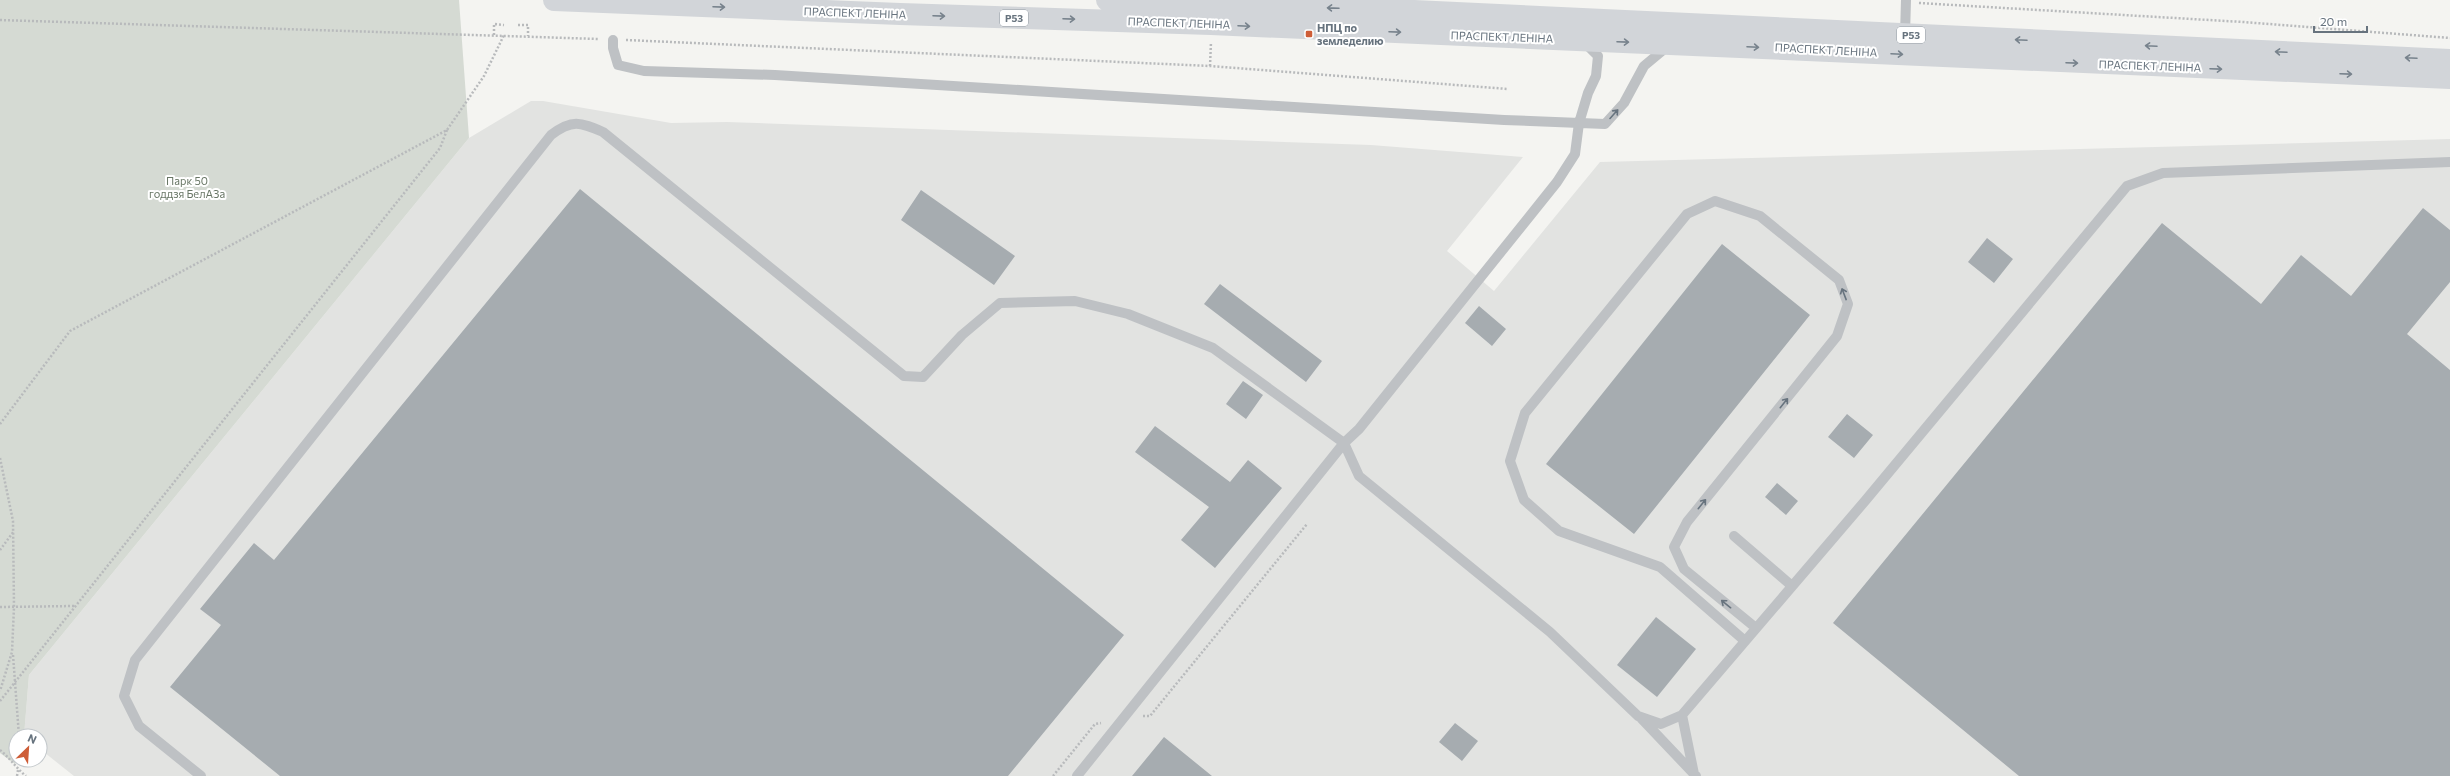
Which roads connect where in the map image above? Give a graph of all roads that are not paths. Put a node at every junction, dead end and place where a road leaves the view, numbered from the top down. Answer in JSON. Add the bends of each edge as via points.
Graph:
{"nodes":[{"id":1,"x":554,"y":0,"type":"edge"},
{"id":2,"x":1107,"y":0,"type":"edge"},
{"id":3,"x":1906,"y":1,"type":"edge"},
{"id":4,"x":1905,"y":35,"type":"junction"},
{"id":5,"x":613,"y":40,"type":"road end"},
{"id":6,"x":1583,"y":40,"type":"junction"},
{"id":7,"x":1672,"y":43,"type":"junction"},
{"id":8,"x":2450,"y":60,"type":"edge"},
{"id":9,"x":2450,"y":78,"type":"edge"},
{"id":10,"x":1579,"y":123,"type":"junction"},
{"id":11,"x":2450,"y":162,"type":"edge"},
{"id":12,"x":1344,"y":443,"type":"junction"},
{"id":13,"x":1734,"y":536,"type":"dead end"},
{"id":14,"x":1792,"y":586,"type":"junction"},
{"id":15,"x":1756,"y":628,"type":"junction"},
{"id":16,"x":1745,"y":641,"type":"junction"},
{"id":17,"x":1638,"y":716,"type":"junction"},
{"id":18,"x":1682,"y":716,"type":"junction"},
{"id":19,"x":1695,"y":775,"type":"edge"},
{"id":20,"x":201,"y":776,"type":"edge"},
{"id":21,"x":1077,"y":776,"type":"edge"}],
"edges":[{"from":1,"to":6,"type":"main road","name":"ПРАСПЕКТ ЛЕНІНА","number":"Р53","one_way":true},
{"from":4,"to":2,"type":"main road","name":"ПРАСПЕКТ ЛЕНІНА","number":"Р53","one_way":true},
{"from":3,"to":4,"type":"lane"},
{"from":8,"to":4,"type":"main road","name":"ПРАСПЕКТ ЛЕНІНА","number":"Р53","one_way":true},
{"from":5,"to":10,"type":"lane","via":[[618,65],[644,71],[775,75]]},
{"from":6,"to":7,"type":"main road","name":"ПРАСПЕКТ ЛЕНІНА","number":"Р53","one_way":true},
{"from":6,"to":10,"type":"lane","via":[[1598,56],[1596,76]]},
{"from":7,"to":9,"type":"main road","name":"ПРАСПЕКТ ЛЕНІНА","number":"Р53","one_way":true},
{"from":10,"to":7,"type":"lane","one_way":true,"via":[[1605,124],[1624,103],[1644,66]]},
{"from":10,"to":12,"type":"lane","via":[[1575,154],[1557,182],[1480,281],[1359,429]]},
{"from":11,"to":14,"type":"lane","via":[[2163,173],[2127,186]]},
{"from":12,"to":17,"type":"lane","via":[[1359,476],[1550,632]]},
{"from":12,"to":20,"type":"lane","via":[[1212,348],[1128,314],[1075,301],[1000,303],[962,335],[923,377],[904,376],[603,132],[584,124],[564,125],[551,135],[135,660],[124,696],[139,726]]},
{"from":12,"to":21,"type":"lane"},
{"from":13,"to":14,"type":"lane"},
{"from":14,"to":15,"type":"lane"},
{"from":15,"to":16,"type":"lane"},
{"from":15,"to":16,"type":"lane","one_way":true,"via":[[1684,569],[1674,547],[1687,522],[1837,336],[1848,304],[1839,280],[1760,216],[1714,201],[1687,214],[1525,413],[1510,461],[1524,500],[1560,531],[1660,567]]},
{"from":16,"to":18,"type":"lane"},
{"from":17,"to":18,"type":"lane","via":[[1661,724]]},
{"from":17,"to":19,"type":"lane"},
{"from":18,"to":19,"type":"lane"}]}
